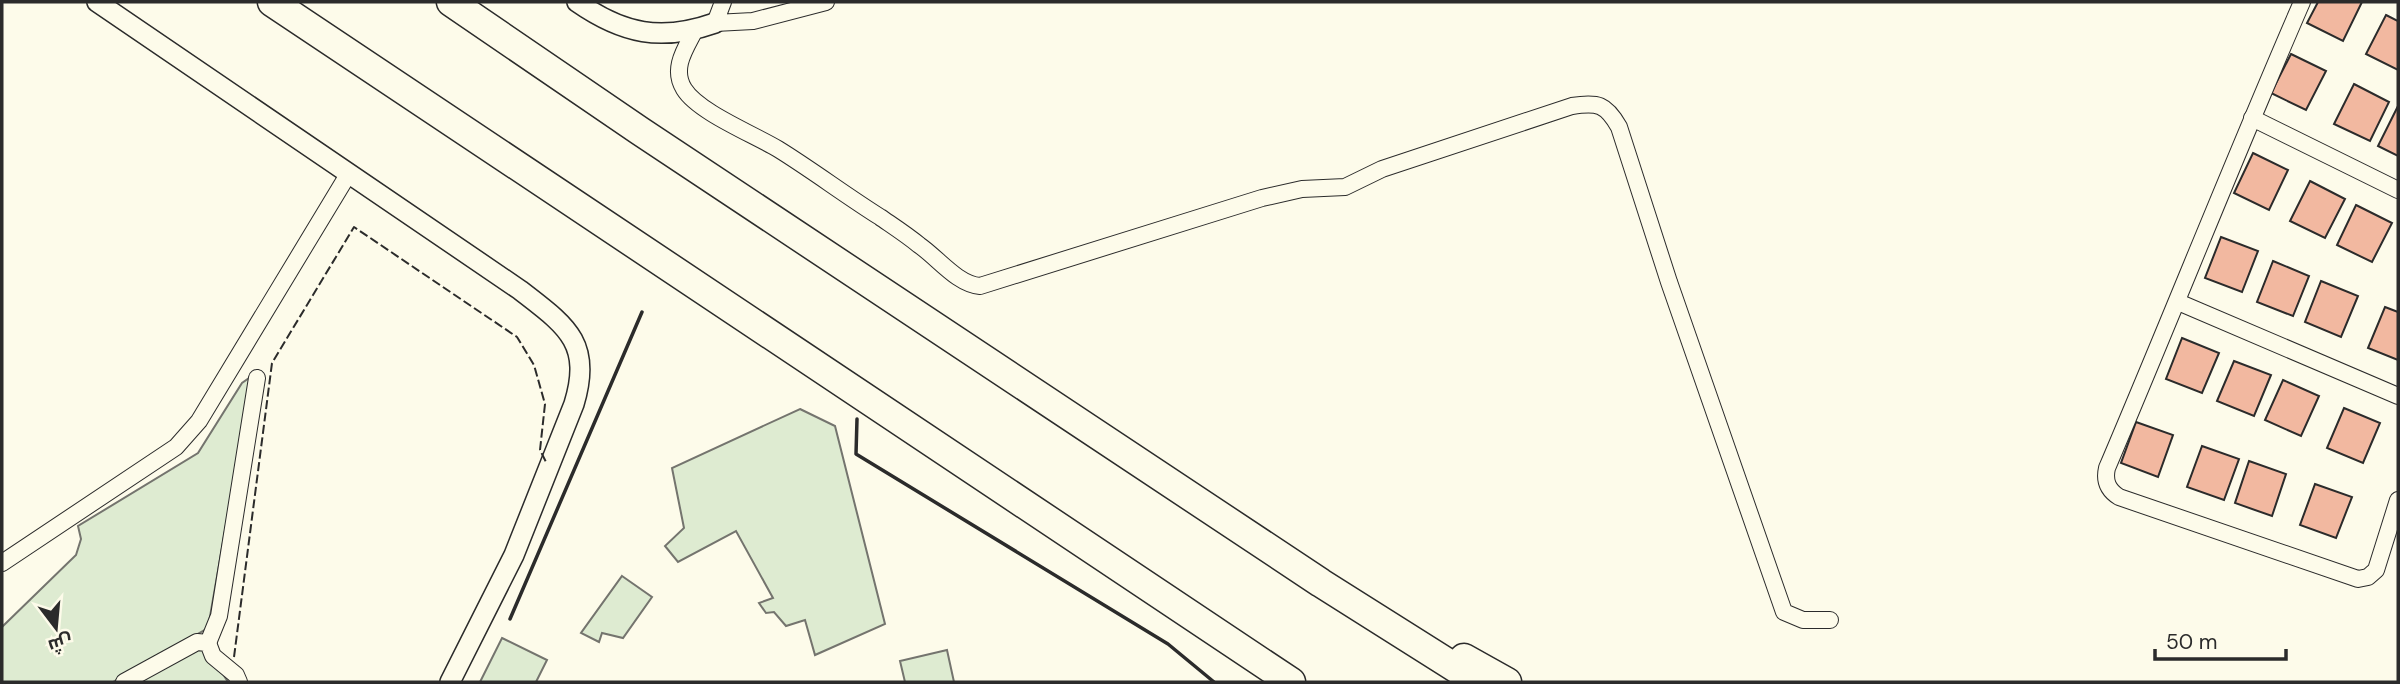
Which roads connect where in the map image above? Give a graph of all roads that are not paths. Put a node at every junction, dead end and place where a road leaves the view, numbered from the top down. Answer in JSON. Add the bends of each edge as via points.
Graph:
{"nodes":[{"id":1,"x":97,"y":2,"type":"edge"},
{"id":2,"x":272,"y":2,"type":"edge"},
{"id":3,"x":451,"y":2,"type":"edge"},
{"id":4,"x":577,"y":2,"type":"edge"},
{"id":5,"x":723,"y":2,"type":"edge"},
{"id":6,"x":826,"y":2,"type":"edge"},
{"id":7,"x":2302,"y":2,"type":"edge"},
{"id":8,"x":715,"y":23,"type":"junction"},
{"id":9,"x":695,"y":30,"type":"junction"},
{"id":10,"x":2252,"y":118,"type":"junction"},
{"id":11,"x":349,"y":173,"type":"junction"},
{"id":12,"x":2398,"y":190,"type":"edge"},
{"id":13,"x":2178,"y":302,"type":"junction"},
{"id":14,"x":257,"y":378,"type":"dead end"},
{"id":15,"x":2398,"y":396,"type":"edge"},
{"id":16,"x":2398,"y":500,"type":"edge"},
{"id":17,"x":2,"y":563,"type":"edge"},
{"id":18,"x":1321,"y":583,"type":"junction"},
{"id":19,"x":1830,"y":620,"type":"dead end"},
{"id":20,"x":208,"y":643,"type":"junction"},
{"id":21,"x":124,"y":682,"type":"edge"},
{"id":22,"x":239,"y":682,"type":"edge"},
{"id":23,"x":450,"y":682,"type":"edge"},
{"id":24,"x":1291,"y":682,"type":"edge"},
{"id":25,"x":1478,"y":682,"type":"edge"},
{"id":26,"x":1507,"y":682,"type":"edge"}],
"edges":[{"from":1,"to":11,"type":"street"},
{"from":2,"to":24,"type":"highway"},
{"from":3,"to":18,"type":"highway"},
{"from":4,"to":9,"type":"street","via":[[635,31]]},
{"from":5,"to":8,"type":"street"},
{"from":6,"to":8,"type":"street","via":[[752,21]]},
{"from":7,"to":10,"type":"street"},
{"from":8,"to":9,"type":"street"},
{"from":9,"to":19,"type":"street","via":[[679,66],[679,80],[691,99],[777,149],[910,238],[963,280],[980,286],[1262,198],[1288,191],[1345,187],[1382,169],[1560,110],[1600,105],[1611,112],[1619,127],[1784,612],[1803,620]]},
{"from":10,"to":12,"type":"street"},
{"from":10,"to":13,"type":"street"},
{"from":11,"to":17,"type":"street","via":[[199,421],[176,447]]},
{"from":11,"to":23,"type":"street","via":[[550,313],[569,331],[579,354],[582,379],[575,404],[514,555]]},
{"from":13,"to":15,"type":"street"},
{"from":13,"to":16,"type":"street","via":[[2107,468],[2106,481],[2113,493],[2358,579],[2376,570]]},
{"from":14,"to":20,"type":"street","via":[[219,616]]},
{"from":18,"to":25,"type":"highway"},
{"from":18,"to":26,"type":"highway"},
{"from":20,"to":21,"type":"street","via":[[197,642]]},
{"from":20,"to":22,"type":"street","via":[[213,656]]}]}
